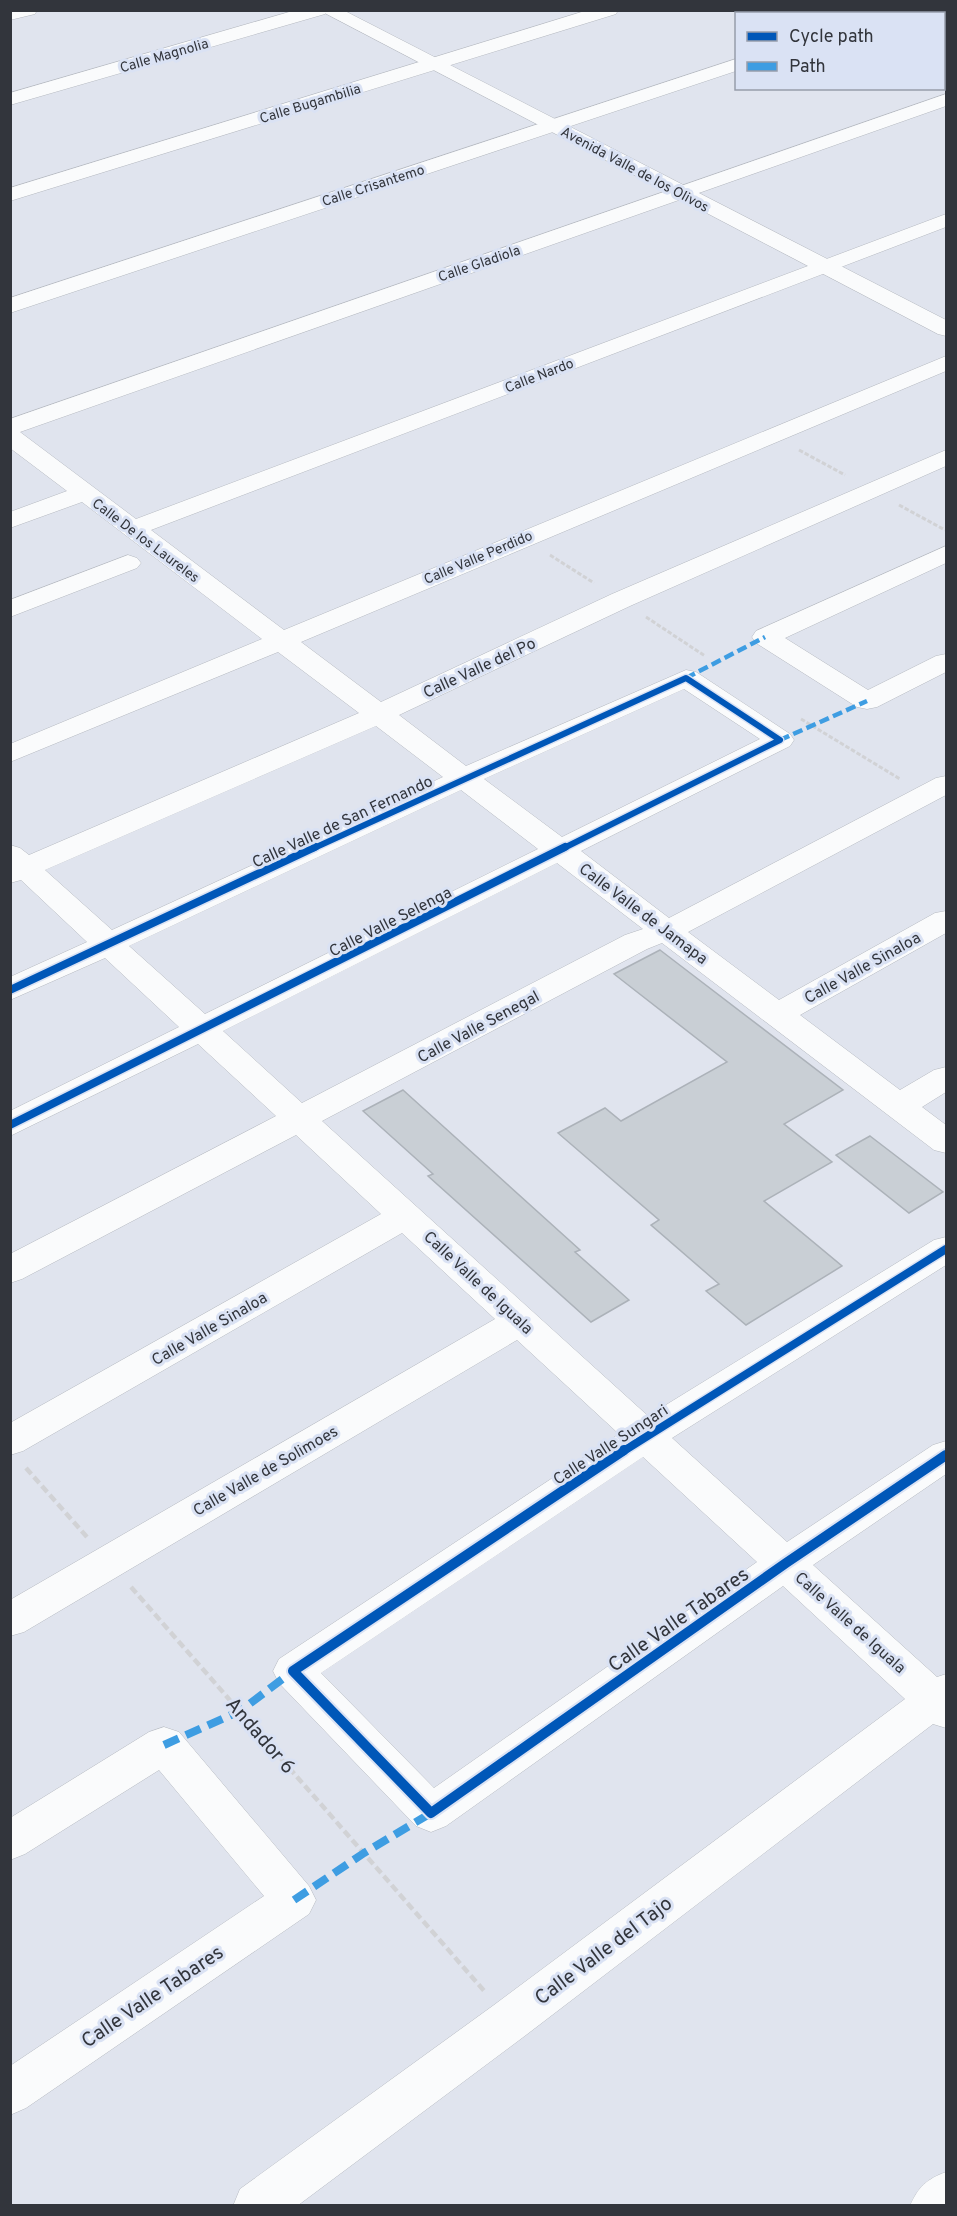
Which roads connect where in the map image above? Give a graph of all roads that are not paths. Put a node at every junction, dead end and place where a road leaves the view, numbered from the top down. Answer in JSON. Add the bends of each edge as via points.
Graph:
{"nodes":[{"id":1,"x":28,"y":10,"type":"edge"},
{"id":2,"x":318,"y":10,"type":"edge"},
{"id":3,"x":328,"y":10,"type":"edge"},
{"id":4,"x":609,"y":10,"type":"edge"},
{"id":5,"x":10,"y":15,"type":"edge"},
{"id":6,"x":434,"y":64,"type":"junction"},
{"id":7,"x":735,"y":66,"type":"edge"},
{"id":8,"x":10,"y":99,"type":"edge"},
{"id":9,"x":946,"y":100,"type":"edge"},
{"id":10,"x":552,"y":126,"type":"junction"},
{"id":11,"x":680,"y":193,"type":"junction"},
{"id":12,"x":10,"y":195,"type":"edge"},
{"id":13,"x":946,"y":220,"type":"edge"},
{"id":14,"x":823,"y":267,"type":"junction"},
{"id":15,"x":10,"y":306,"type":"edge"},
{"id":16,"x":945,"y":329,"type":"edge"},
{"id":17,"x":946,"y":363,"type":"edge"},
{"id":18,"x":13,"y":438,"type":"edge"},
{"id":19,"x":946,"y":457,"type":"edge"},
{"id":20,"x":84,"y":493,"type":"junction"},
{"id":21,"x":10,"y":521,"type":"edge"},
{"id":22,"x":132,"y":529,"type":"junction"},
{"id":23,"x":946,"y":554,"type":"edge"},
{"id":24,"x":128,"y":563,"type":"dead end"},
{"id":25,"x":10,"y":609,"type":"edge"},
{"id":26,"x":283,"y":642,"type":"junction"},
{"id":27,"x":946,"y":662,"type":"edge"},
{"id":28,"x":377,"y":715,"type":"junction"},
{"id":29,"x":780,"y":740,"type":"joint"},
{"id":30,"x":10,"y":754,"type":"edge"},
{"id":31,"x":464,"y":779,"type":"junction"},
{"id":32,"x":946,"y":784,"type":"edge"},
{"id":33,"x":560,"y":852,"type":"junction"},
{"id":34,"x":15,"y":865,"type":"edge"},
{"id":35,"x":946,"y":920,"type":"edge"},
{"id":36,"x":667,"y":931,"type":"junction"},
{"id":37,"x":111,"y":945,"type":"junction"},
{"id":38,"x":10,"y":990,"type":"edge"},
{"id":39,"x":778,"y":1014,"type":"junction"},
{"id":40,"x":202,"y":1030,"type":"junction"},
{"id":41,"x":946,"y":1078,"type":"edge"},
{"id":42,"x":898,"y":1106,"type":"junction"},
{"id":43,"x":303,"y":1119,"type":"junction"},
{"id":44,"x":10,"y":1125,"type":"edge"},
{"id":45,"x":946,"y":1142,"type":"edge"},
{"id":46,"x":406,"y":1215,"type":"junction"},
{"id":47,"x":946,"y":1249,"type":"edge"},
{"id":48,"x":10,"y":1270,"type":"edge"},
{"id":49,"x":520,"y":1321,"type":"junction"},
{"id":50,"x":647,"y":1435,"type":"junction"},
{"id":51,"x":14,"y":1450,"type":"edge"},
{"id":52,"x":946,"y":1455,"type":"edge"},
{"id":53,"x":786,"y":1563,"type":"junction"},
{"id":54,"x":10,"y":1620,"type":"edge"},
{"id":55,"x":943,"y":1700,"type":"edge"},
{"id":56,"x":431,"y":1813,"type":"joint"},
{"id":57,"x":10,"y":1841,"type":"edge"},
{"id":58,"x":10,"y":2093,"type":"edge"},
{"id":59,"x":946,"y":2195,"type":"edge"},
{"id":60,"x":257,"y":2205,"type":"edge"},
{"id":61,"x":934,"y":2205,"type":"edge"}],
"edges":[{"from":1,"to":5,"type":"street"},
{"from":2,"to":8,"type":"street","name":"Calle Magnolia"},
{"from":3,"to":6,"type":"street","name":"Avenida Valle de los Olivos"},
{"from":4,"to":6,"type":"street","name":"Calle Bugambilia"},
{"from":6,"to":10,"type":"street","name":"Avenida Valle de los Olivos"},
{"from":6,"to":12,"type":"street","name":"Calle Bugambilia"},
{"from":7,"to":10,"type":"street","name":"Calle Crisantemo"},
{"from":9,"to":11,"type":"street","name":"Calle Gladiola"},
{"from":10,"to":11,"type":"street","name":"Avenida Valle de los Olivos"},
{"from":10,"to":15,"type":"street","name":"Calle Crisantemo"},
{"from":11,"to":14,"type":"street","name":"Avenida Valle de los Olivos"},
{"from":11,"to":18,"type":"street","name":"Calle Gladiola"},
{"from":13,"to":14,"type":"street","name":"Calle Nardo"},
{"from":14,"to":16,"type":"street","name":"Avenida Valle de los Olivos"},
{"from":14,"to":22,"type":"street","name":"Calle Nardo"},
{"from":17,"to":26,"type":"street","name":"Calle Valle Perdido","via":[[522,538]]},
{"from":18,"to":20,"type":"street","name":"Calle De los Laureles"},
{"from":19,"to":28,"type":"street","name":"Calle Valle del Po","via":[[621,600]]},
{"from":20,"to":21,"type":"street"},
{"from":20,"to":22,"type":"street","name":"Calle De los Laureles"},
{"from":22,"to":26,"type":"street","name":"Calle De los Laureles"},
{"from":23,"to":27,"type":"street","via":[[765,637],[867,701]]},
{"from":24,"to":25,"type":"street"},
{"from":26,"to":28,"type":"street","name":"Calle Valle de Jamapa"},
{"from":26,"to":30,"type":"street","name":"Calle Valle Perdido"},
{"from":28,"to":31,"type":"street","name":"Calle Valle de Jamapa"},
{"from":28,"to":34,"type":"street","name":"Calle Valle del Po"},
{"from":29,"to":31,"type":"street","name":"Calle Valle de San Fernando","via":[[686,678]]},
{"from":29,"to":33,"type":"street","name":"Calle Valle Selenga"},
{"from":31,"to":33,"type":"street","name":"Calle Valle de Jamapa"},
{"from":31,"to":37,"type":"street","name":"Calle Valle de San Fernando"},
{"from":32,"to":36,"type":"street","name":"Calle Valle Senegal"},
{"from":33,"to":36,"type":"street","name":"Calle Valle de Jamapa"},
{"from":33,"to":40,"type":"street","name":"Calle Valle Selenga"},
{"from":34,"to":37,"type":"street","name":"Calle Valle de Iguala"},
{"from":35,"to":39,"type":"street","name":"Calle Valle Sinaloa"},
{"from":36,"to":39,"type":"street","name":"Calle Valle de Jamapa"},
{"from":36,"to":43,"type":"street","name":"Calle Valle Senegal","via":[[636,942]]},
{"from":37,"to":38,"type":"street","name":"Calle Valle de San Fernando"},
{"from":37,"to":40,"type":"street","name":"Calle Valle de Iguala"},
{"from":39,"to":42,"type":"street","name":"Calle Valle de Jamapa"},
{"from":40,"to":43,"type":"street","name":"Calle Valle de Iguala"},
{"from":40,"to":44,"type":"street","name":"Calle Valle Selenga"},
{"from":41,"to":42,"type":"street"},
{"from":42,"to":45,"type":"street","name":"Calle Valle de Jamapa"},
{"from":43,"to":46,"type":"street","name":"Calle Valle de Iguala"},
{"from":43,"to":48,"type":"street","name":"Calle Valle Senegal"},
{"from":46,"to":49,"type":"street","name":"Calle Valle de Iguala"},
{"from":46,"to":51,"type":"street","name":"Calle Valle Sinaloa"},
{"from":47,"to":50,"type":"street","name":"Calle Valle Sungari"},
{"from":49,"to":50,"type":"street","name":"Calle Valle de Iguala"},
{"from":49,"to":54,"type":"street","name":"Calle Valle de Solimoes"},
{"from":50,"to":53,"type":"street","name":"Calle Valle de Iguala"},
{"from":50,"to":56,"type":"street","name":"Calle Valle Sungari","via":[[293,1671]]},
{"from":52,"to":53,"type":"street","name":"Calle Valle Tabares"},
{"from":53,"to":55,"type":"street","name":"Calle Valle de Iguala"},
{"from":53,"to":56,"type":"street","name":"Calle Valle Tabares"},
{"from":55,"to":60,"type":"street","name":"Calle Valle del Tajo"},
{"from":57,"to":58,"type":"street","name":"Calle Valle Tabares","via":[[164,1745],[294,1900]]},
{"from":59,"to":61,"type":"street"}]}
